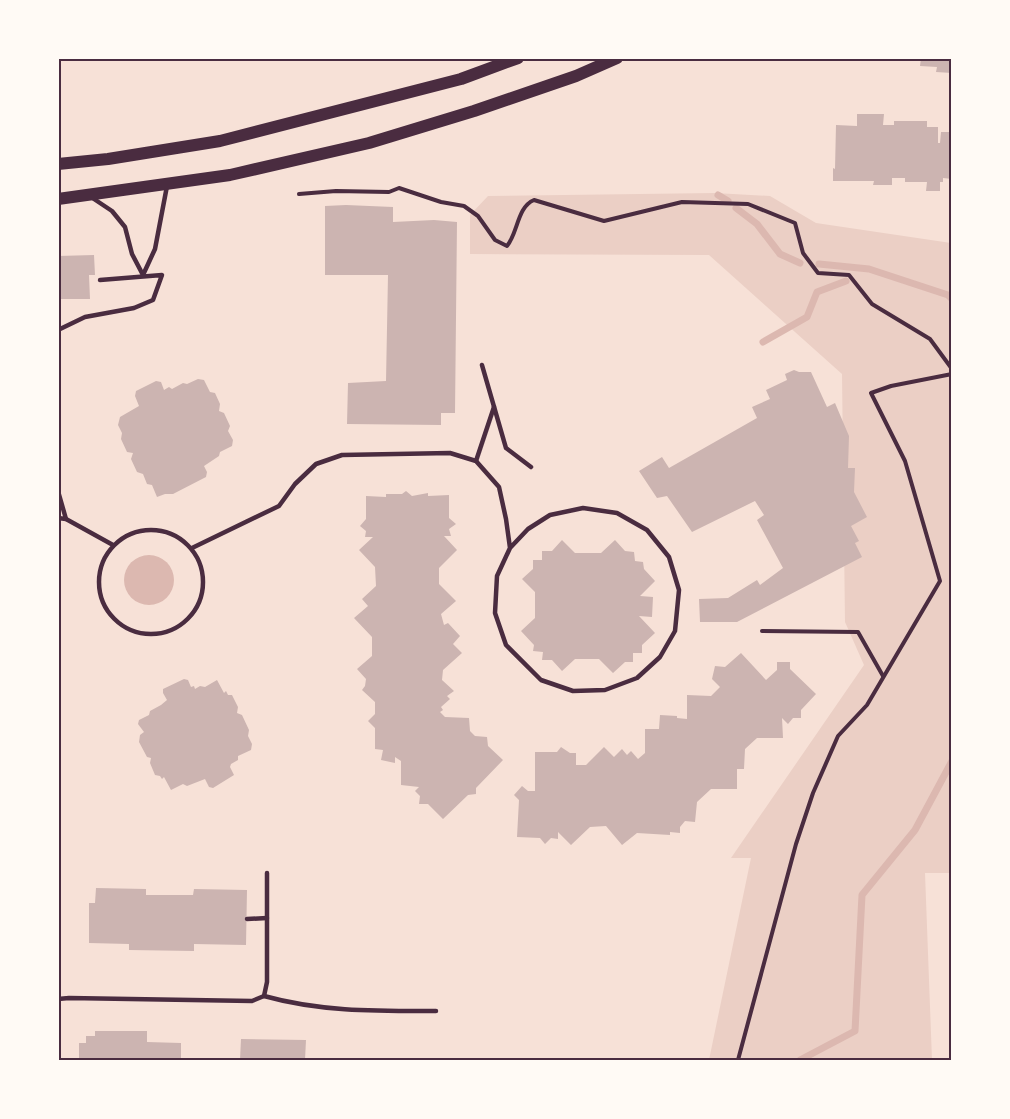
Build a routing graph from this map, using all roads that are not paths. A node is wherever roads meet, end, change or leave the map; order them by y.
1 (518, 58) edge
2 (617, 58) edge
3 (58, 164) edge
4 (167, 184) junction
5 (89, 195) junction
6 (58, 199) edge
7 (143, 275) junction
8 (100, 280) dead end
9 (58, 330) edge
10 (483, 364) dead end
11 (494, 407) junction
12 (476, 461) junction
13 (531, 467) dead end
14 (58, 491) edge
15 (58, 518) edge
16 (66, 519) junction
17 (113, 545) junction
18 (192, 548) junction
19 (510, 548) junction
20 (267, 873) dead end
21 (267, 918) junction
22 (247, 919) dead end
23 (264, 996) junction
24 (58, 999) edge
25 (436, 1011) dead end

1 - 3 main road
2 - 4 main road
4 - 5 main road
4 - 7 lane
5 - 6 main road
5 - 7 lane
7 - 8 lane
7 - 9 lane
10 - 11 lane
11 - 12 lane
11 - 13 lane
12 - 18 lane
12 - 19 lane
14 - 16 lane
15 - 16 lane
16 - 17 lane
17 - 18 lane
17 - 18 lane
19 - 19 lane
20 - 21 lane
21 - 22 lane
21 - 23 lane
23 - 24 lane
23 - 25 lane

